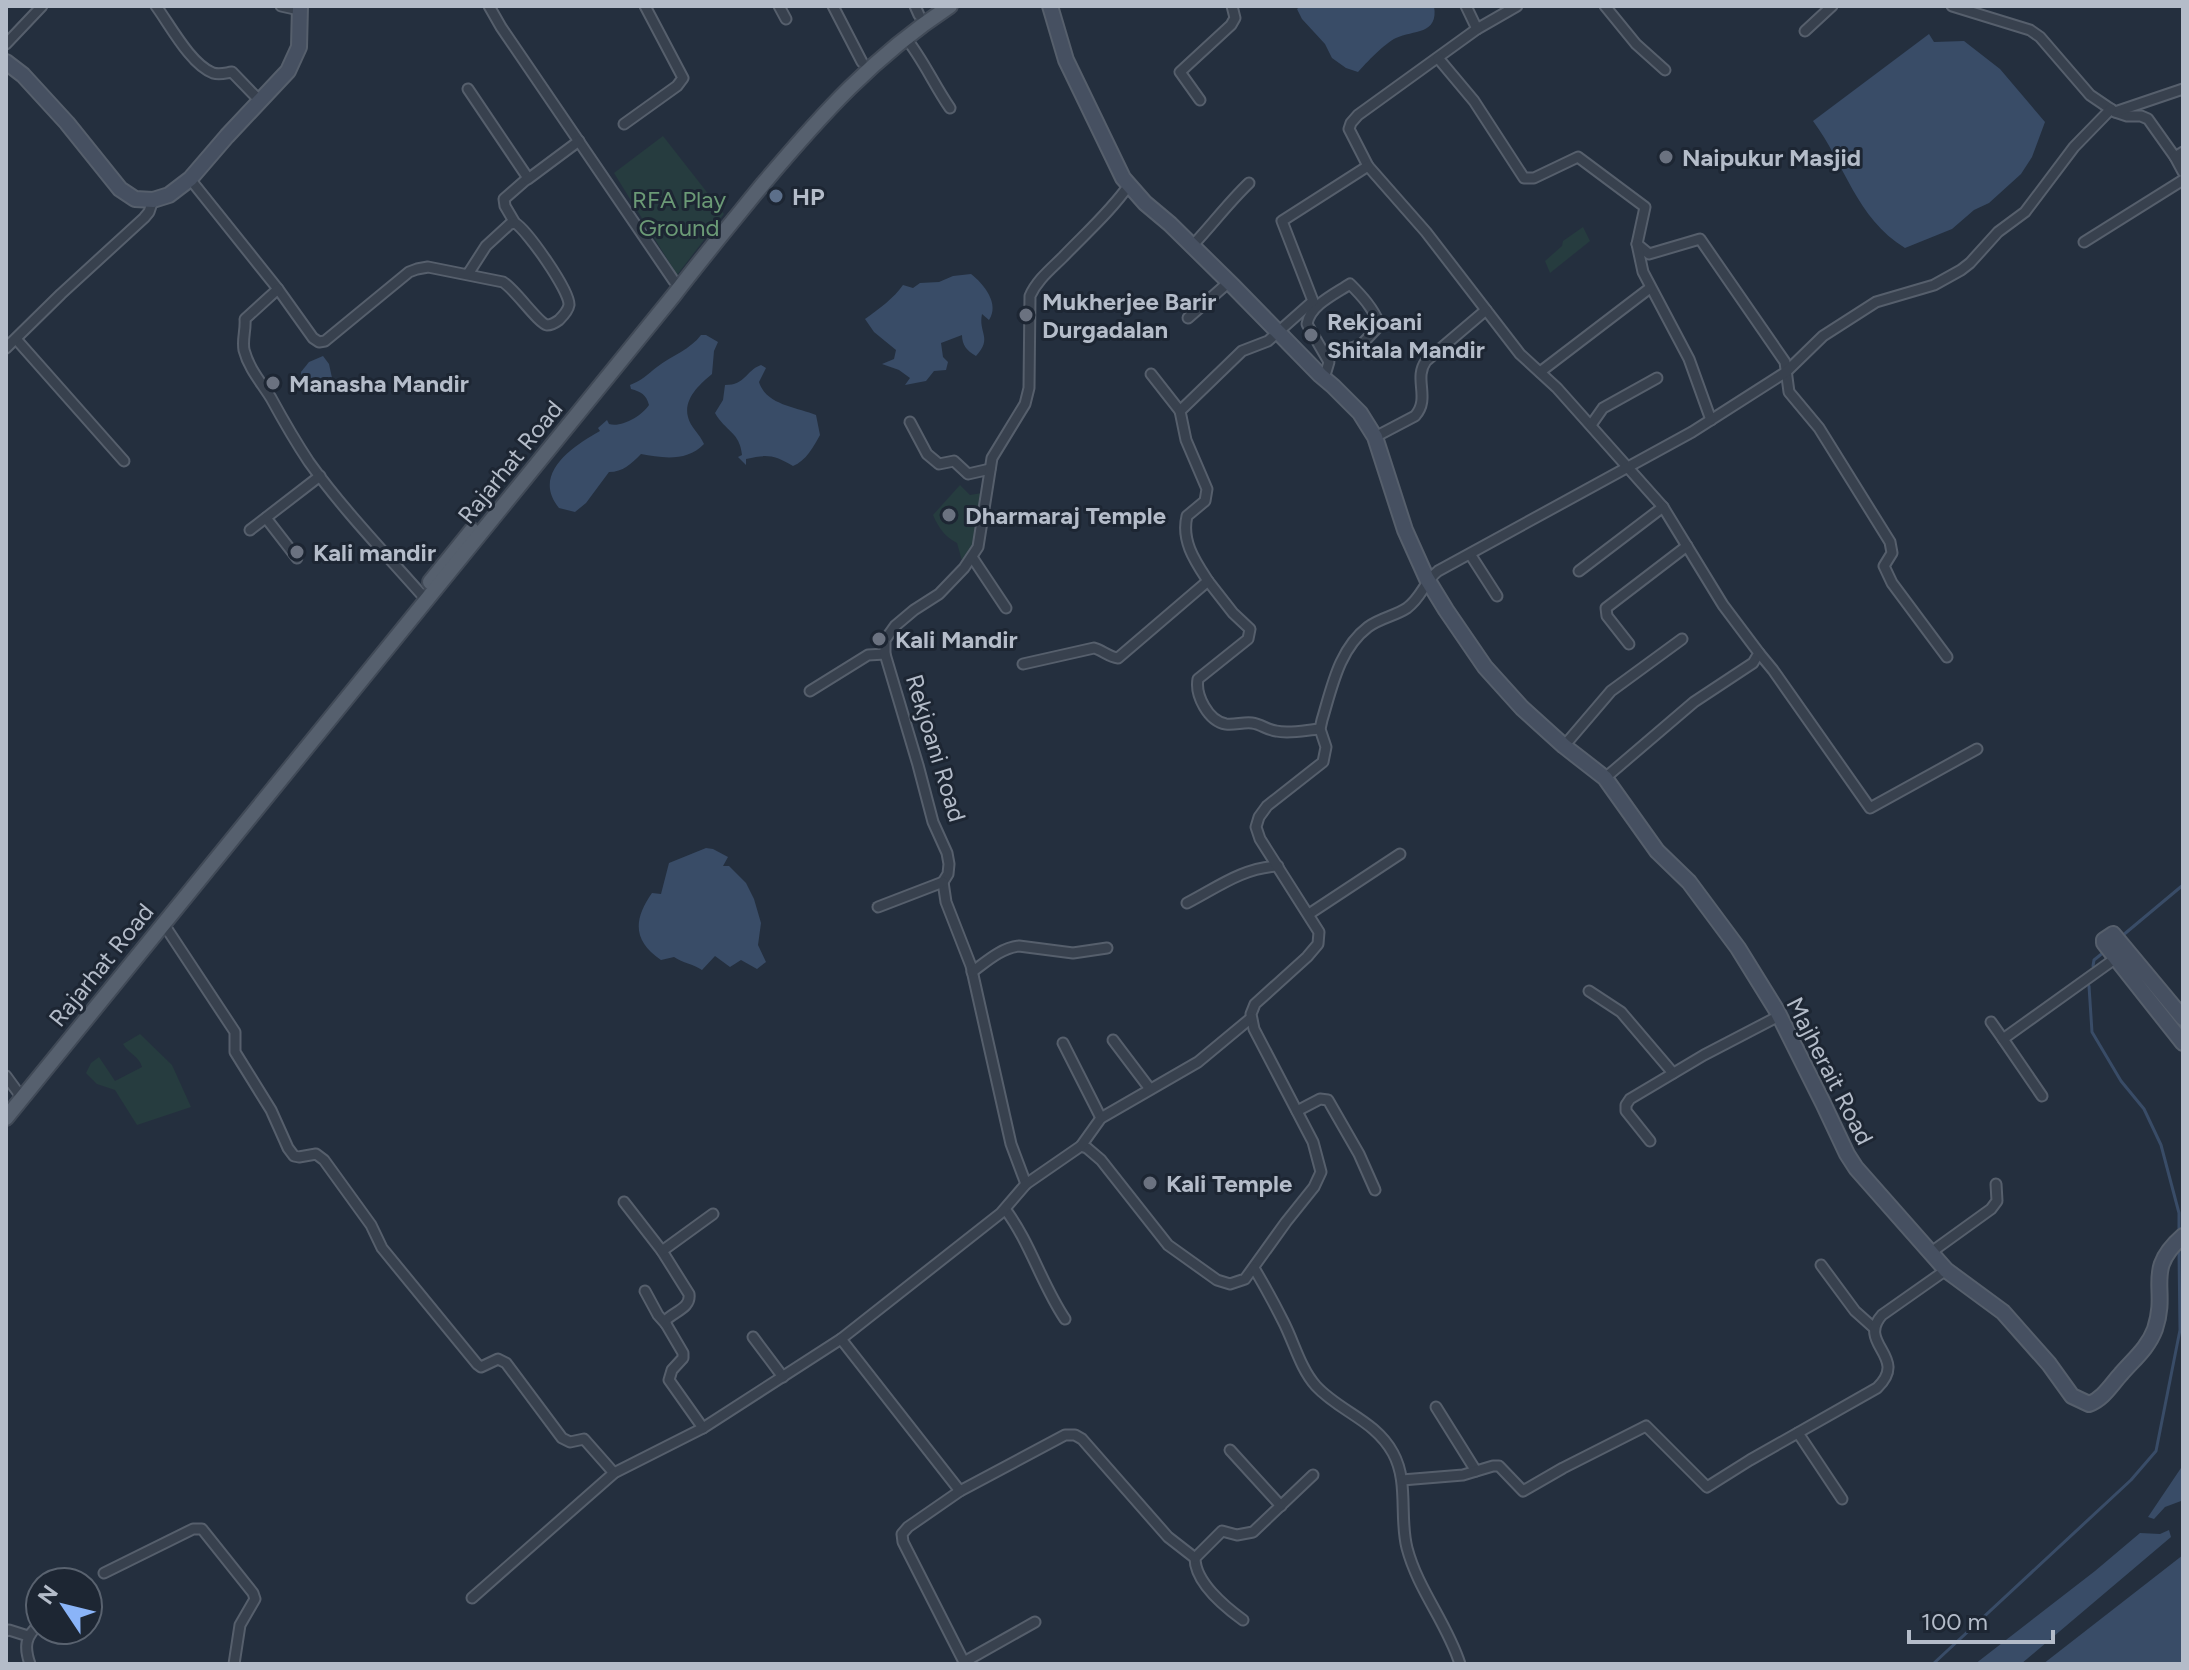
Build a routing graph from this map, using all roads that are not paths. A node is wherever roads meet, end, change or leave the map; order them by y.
1 (42, 6) edge
2 (156, 6) edge
3 (281, 6) edge
4 (489, 6) edge
5 (645, 6) edge
6 (779, 6) edge
7 (833, 6) edge
8 (933, 6) edge
9 (950, 6) edge
10 (1050, 6) edge
11 (1232, 6) edge
12 (1466, 6) edge
13 (1517, 6) edge
14 (1605, 6) edge
15 (1832, 6) edge
16 (1952, 6) edge
17 (300, 8) edge
18 (917, 11) edge
19 (786, 19) dead end
20 (1477, 29) junction
21 (1805, 31) dead end
22 (905, 37) junction
23 (6, 44) edge
24 (1438, 58) junction
25 (6, 62) edge
26 (862, 62) junction
27 (1665, 70) dead end
28 (468, 89) dead end
29 (2183, 89) edge
30 (1200, 100) dead end
31 (260, 101) junction
32 (950, 108) dead end
33 (2113, 111) junction
34 (624, 124) dead end
35 (579, 141) junction
36 (2179, 154) edge
37 (1368, 166) junction
38 (2183, 172) edge
39 (190, 179) junction
40 (528, 179) junction
41 (2183, 180) edge
42 (1249, 183) dead end
43 (1129, 185) junction
44 (153, 200) junction
45 (515, 223) junction
46 (2084, 242) dead end
47 (1637, 244) junction
48 (1192, 246) junction
49 (468, 274) junction
50 (674, 281) junction
51 (1229, 282) junction
52 (1650, 288) junction
53 (278, 289) junction
54 (1486, 310) junction
55 (1188, 318) dead end
56 (1279, 332) junction
57 (16, 339) junction
58 (6, 348) edge
59 (1326, 356) junction
60 (1540, 372) junction
61 (1786, 372) junction
62 (1151, 374) dead end
63 (1320, 375) junction
64 (1657, 378) dead end
65 (1180, 411) junction
66 (1711, 420) junction
67 (910, 422) dead end
68 (1591, 425) junction
69 (1375, 437) junction
70 (124, 461) dead end
71 (1629, 467) junction
72 (990, 469) junction
73 (320, 476) junction
74 (1663, 507) junction
75 (266, 518) junction
76 (250, 530) dead end
77 (1687, 546) junction
78 (1470, 554) junction
79 (972, 557) junction
80 (297, 558) dead end
81 (1579, 571) dead end
82 (1427, 579) junction
83 (1208, 581) junction
84 (421, 594) junction
85 (1497, 596) dead end
86 (1006, 608) dead end
87 (1682, 639) dead end
88 (1629, 644) dead end
89 (1759, 653) junction
90 (885, 654) junction
91 (1947, 657) dead end
92 (1023, 664) dead end
93 (810, 691) dead end
94 (1320, 729) junction
95 (1564, 746) junction
96 (1977, 749) dead end
97 (1605, 778) junction
98 (1400, 854) dead end
99 (1278, 866) junction
100 (943, 882) junction
101 (1187, 903) dead end
102 (878, 907) dead end
103 (1309, 914) junction
104 (163, 923) junction
105 (1107, 948) dead end
106 (2116, 958) junction
107 (972, 972) junction
108 (1589, 991) dead end
109 (1779, 1016) junction
110 (2182, 1016) edge
111 (1251, 1018) junction
112 (1991, 1022) dead end
113 (2168, 1025) junction
114 (2003, 1039) junction
115 (1113, 1040) dead end
116 (1063, 1043) dead end
117 (2183, 1043) edge
118 (1673, 1073) junction
119 (6, 1076) edge
120 (1150, 1089) junction
121 (19, 1094) junction
122 (2042, 1096) dead end
123 (6, 1104) edge
124 (1297, 1111) junction
125 (6, 1118) edge
126 (1101, 1118) junction
127 (1650, 1141) dead end
128 (1081, 1146) junction
129 (1026, 1184) junction
130 (1996, 1184) dead end
131 (1375, 1190) dead end
132 (624, 1202) dead end
133 (1005, 1209) junction
134 (713, 1214) dead end
135 (2183, 1236) edge
136 (662, 1251) junction
137 (1930, 1253) junction
138 (1821, 1265) dead end
139 (1254, 1268) junction
140 (1946, 1270) junction
141 (645, 1291) dead end
142 (1065, 1319) dead end
143 (666, 1324) junction
144 (1874, 1328) junction
145 (753, 1337) dead end
146 (841, 1339) junction
147 (783, 1377) junction
148 (1436, 1407) dead end
149 (703, 1428) junction
150 (1798, 1433) junction
151 (1230, 1450) dead end
152 (1476, 1471) junction
153 (614, 1473) junction
154 (1313, 1475) dead end
155 (1402, 1480) junction
156 (960, 1491) junction
157 (1842, 1499) dead end
158 (1281, 1506) junction
159 (1195, 1558) junction
160 (104, 1573) dead end
161 (472, 1598) dead end
162 (1243, 1620) dead end
163 (1035, 1622) dead end
164 (964, 1663) edge
165 (234, 1664) edge
166 (1460, 1664) edge

1 - 23 street
2 - 31 street
3 - 17 street
4 - 35 street
5 - 34 street
6 - 19 street
7 - 26 street
8 - 18 main road, Rajarhat Road
9 - 22 main road, Rajarhat Road
10 - 43 street
11 - 30 street
12 - 20 street
13 - 20 street
14 - 27 street
15 - 21 street
16 - 33 street
17 - 31 street
18 - 26 main road, Rajarhat Road
20 - 24 street
22 - 32 street
22 - 104 main road, Rajarhat Road
24 - 37 street
24 - 47 street
25 - 44 street
26 - 50 main road, Rajarhat Road
28 - 40 street
29 - 33 street
31 - 39 street
33 - 36 street
33 - 61 street
35 - 40 street
35 - 50 street
36 - 38 street
37 - 54 street
37 - 56 street
39 - 44 street
39 - 53 street
40 - 45 street
41 - 46 street
42 - 48 street
43 - 48 street
43 - 72 street, Rekjoani Road
44 - 57 street
45 - 49 street
45 - 49 street
47 - 52 street
47 - 61 street
48 - 51 street
49 - 53 street
50 - 84 main road, Rajarhat Road
51 - 55 street
51 - 56 street
52 - 60 street
52 - 66 street
53 - 73 street
54 - 60 street
54 - 69 street
56 - 63 street
56 - 65 street
57 - 58 street
57 - 70 street
59 - 59 street
59 - 63 street
60 - 68 street
61 - 66 street
61 - 91 street
62 - 65 street
63 - 69 street
64 - 68 street
65 - 83 street
66 - 71 street
67 - 72 street
68 - 71 street
69 - 82 street
71 - 74 street
71 - 78 street
72 - 79 street, Rekjoani Road
73 - 75 street
73 - 84 street
74 - 77 street
74 - 81 street
75 - 76 street
75 - 80 street
77 - 88 street
77 - 89 street
78 - 82 street
78 - 85 street
79 - 86 street
79 - 90 street, Rekjoani Road
82 - 94 street
82 - 95 street, Majherait Road
83 - 92 street
83 - 94 street
84 - 121 main road, Rajarhat Road
87 - 95 street
89 - 96 street
89 - 97 street
90 - 93 street
90 - 100 street, Rekjoani Road
94 - 99 street
95 - 97 street, Majherait Road
97 - 109 street, Majherait Road
98 - 103 street
99 - 101 street
99 - 103 street
100 - 102 street
100 - 107 street, Rekjoani Road
103 - 111 street
104 - 121 main road, Rajarhat Road
104 - 153 street
105 - 107 street
106 - 110 street
106 - 113 street
106 - 114 street
107 - 129 street, Rekjoani Road
108 - 118 street
109 - 118 street
109 - 137 street, Majherait Road
110 - 113 street
111 - 120 street
111 - 124 street
112 - 114 street
113 - 117 street
114 - 122 street
115 - 120 street
116 - 126 street
118 - 127 street
119 - 121 street
120 - 126 street
121 - 123 main road, Rajarhat Road
121 - 125 main road, Rajarhat Road
124 - 131 street
124 - 139 street
126 - 128 street
128 - 129 street
128 - 139 street
129 - 133 street
130 - 137 street
132 - 136 street
133 - 142 street
133 - 146 street
134 - 136 street
135 - 140 street, Majherait Road
136 - 143 street
137 - 140 street, Majherait Road
138 - 144 street
139 - 155 street
140 - 144 street
141 - 143 street
143 - 149 street
144 - 150 street
145 - 147 street
146 - 147 street
146 - 156 street
147 - 149 street
148 - 152 street
149 - 153 street
150 - 152 street
150 - 157 street
151 - 158 street
152 - 155 street
153 - 161 street
154 - 158 street
155 - 166 street
156 - 159 street
156 - 164 street
158 - 159 street
159 - 162 street
160 - 165 street
163 - 164 street

